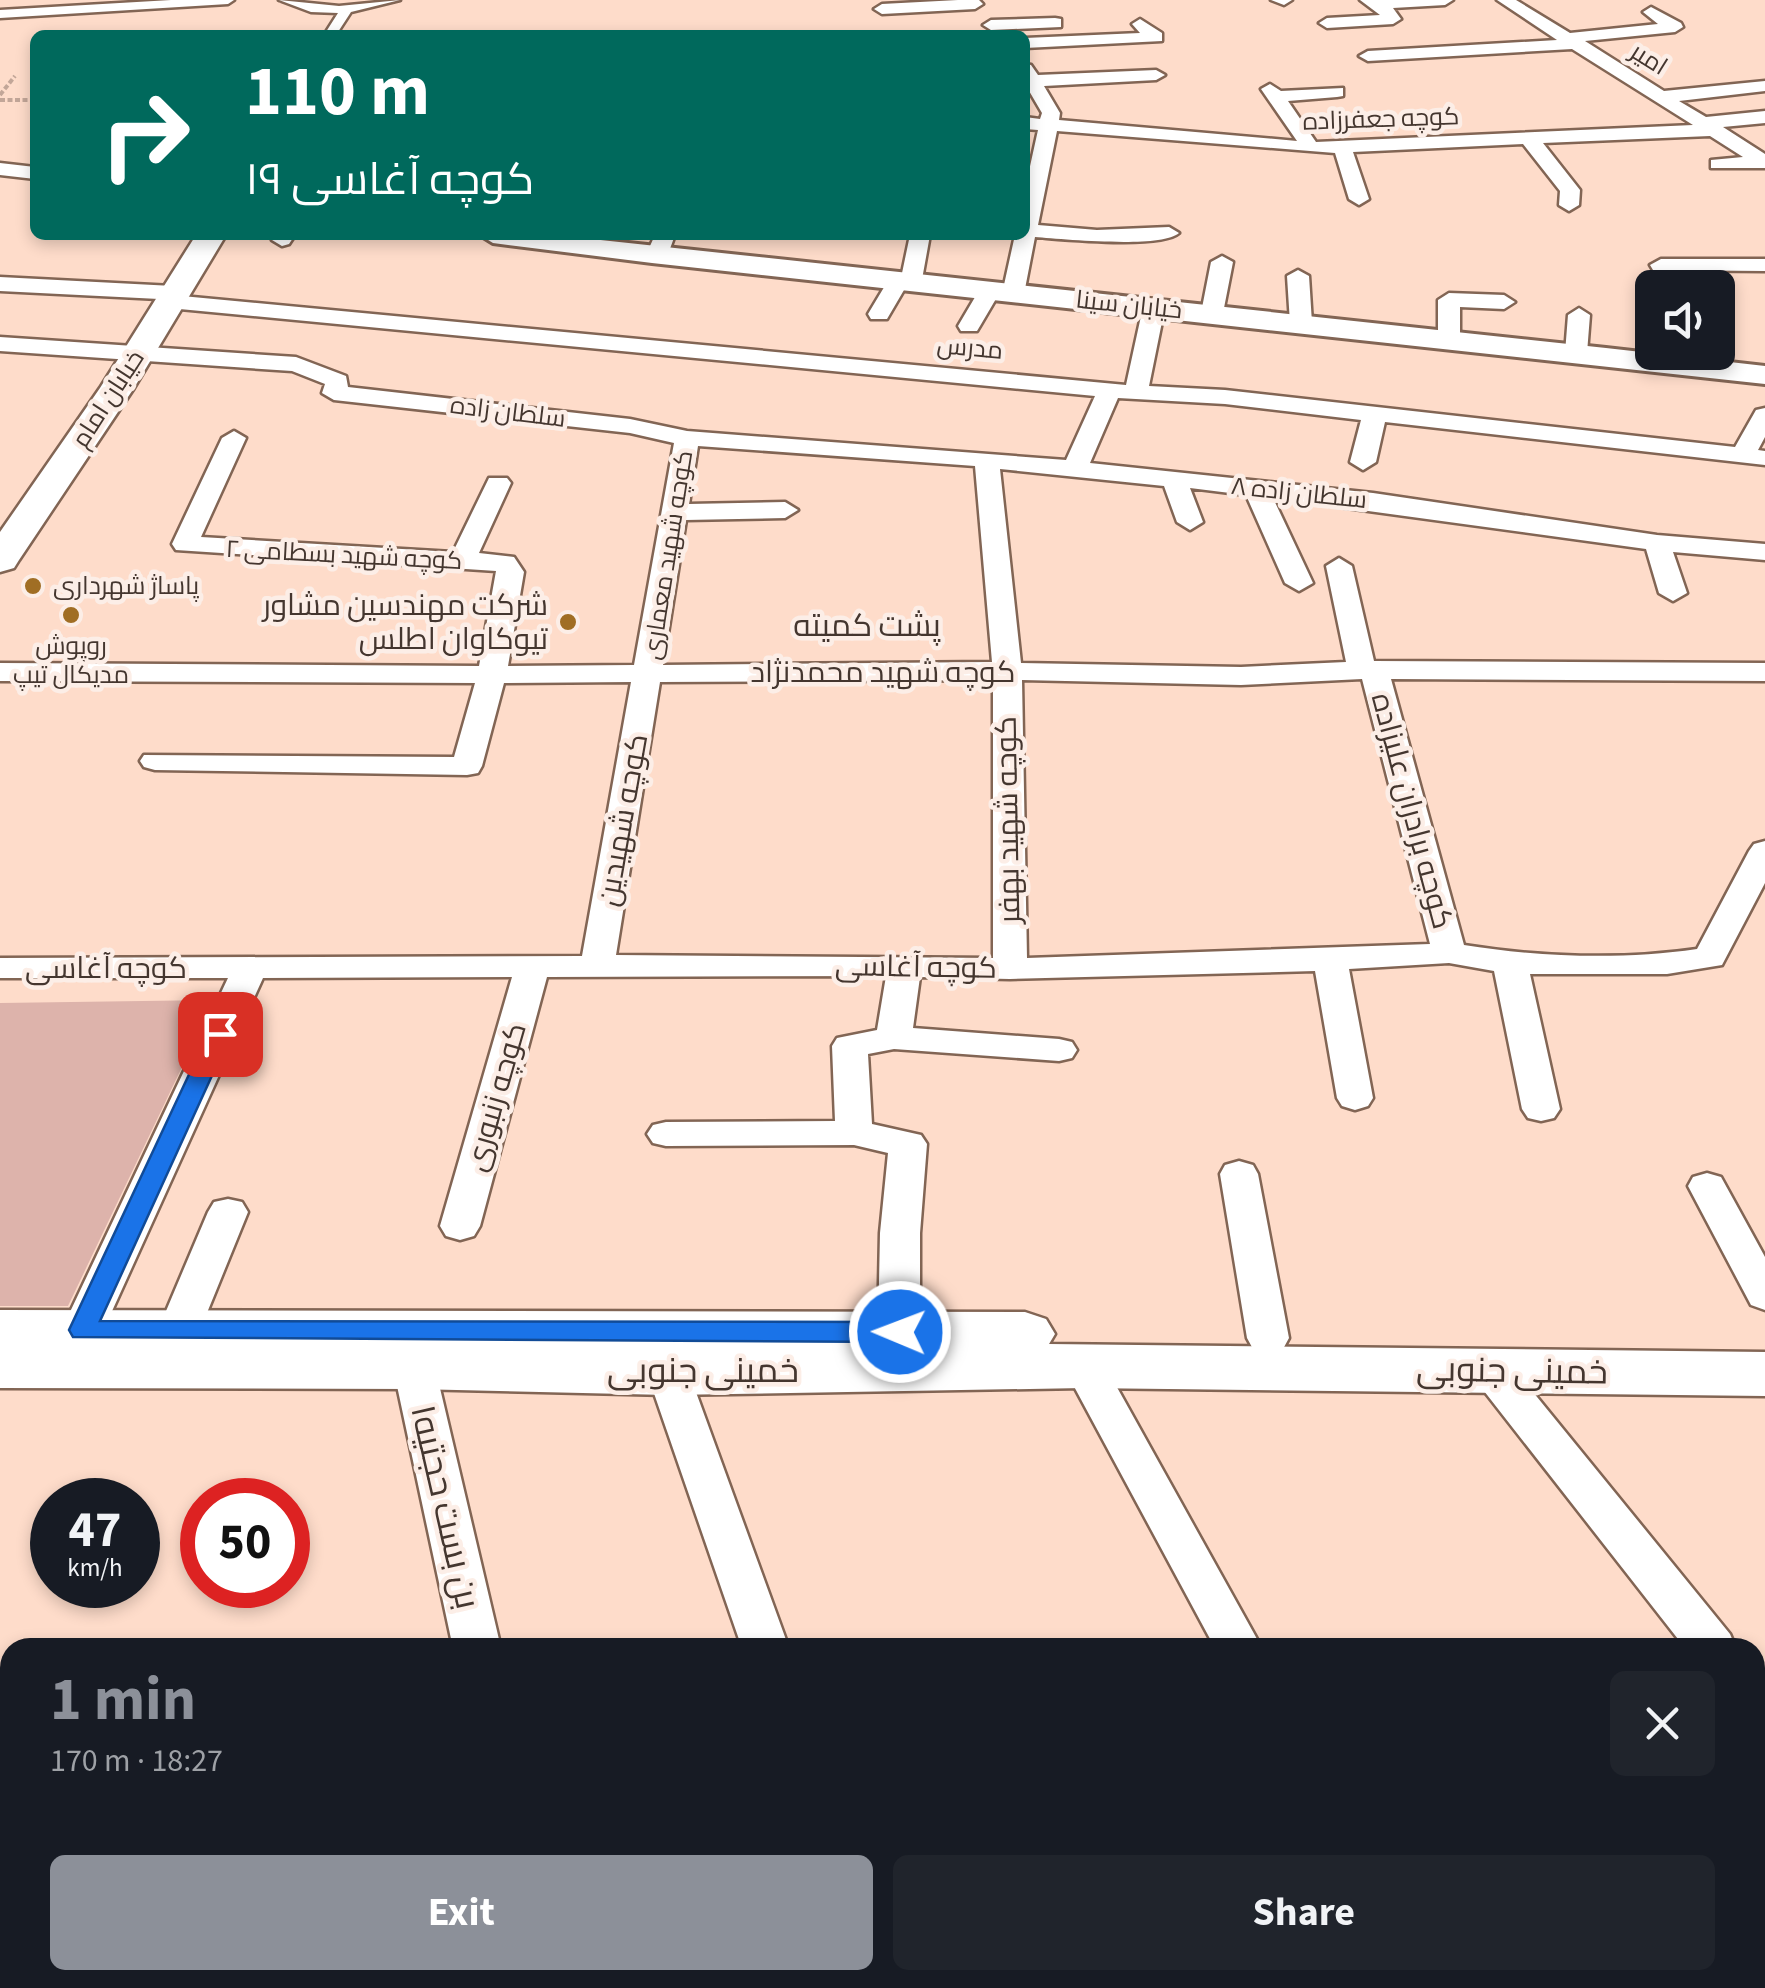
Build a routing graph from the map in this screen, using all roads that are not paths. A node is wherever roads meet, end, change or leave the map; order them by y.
1 (109, 0) edge
2 (228, 0) edge
3 (285, 0) edge
4 (394, 0) edge
5 (1445, 0) edge
6 (1505, 0) edge
7 (1374, 2) edge
8 (975, 4) edge
9 (1056, 6) dead end
10 (347, 9) junction
11 (882, 9) dead end
12 (0, 10) edge
13 (1651, 12) dead end
14 (1073, 23) dead end
15 (1140, 24) dead end
16 (1326, 24) dead end
17 (333, 30) edge
18 (995, 30) edge
19 (1030, 43) edge
20 (1578, 44) junction
21 (1626, 46) dead end
22 (1368, 56) dead end
23 (1626, 74) junction
24 (1030, 75) edge
25 (1156, 75) dead end
26 (1586, 78) dead end
27 (1764, 86) edge
28 (1337, 92) dead end
29 (1656, 104) junction
30 (1124, 110) dead end
31 (1434, 116) dead end
32 (1765, 118) edge
33 (1049, 119) junction
34 (1030, 122) edge
35 (1710, 126) junction
36 (1634, 134) junction
37 (1529, 139) junction
38 (1453, 142) junction
39 (1265, 145) junction
40 (1342, 146) junction
41 (1311, 148) junction
42 (1761, 155) edge
43 (1660, 158) dead end
44 (1718, 164) dead end
45 (0, 169) edge
46 (1268, 169) dead end
47 (30, 172) edge
48 (1359, 198) dead end
49 (1569, 205) dead end
50 (1030, 211) edge
51 (1030, 230) edge
52 (1169, 233) dead end
53 (209, 240) edge
54 (570, 240) edge
55 (918, 240) edge
56 (1022, 240) edge
57 (661, 246) edge
58 (1222, 262) dead end
59 (1661, 265) dead end
60 (1765, 265) edge
61 (1298, 276) dead end
62 (0, 284) edge
63 (904, 285) junction
64 (1001, 293) junction
65 (171, 297) junction
66 (1504, 302) dead end
67 (1154, 307) junction
68 (1212, 313) junction
69 (879, 314) dead end
70 (1580, 315) dead end
71 (1301, 322) junction
72 (969, 326) dead end
73 (1449, 338) junction
74 (0, 344) edge
75 (1576, 353) junction
76 (137, 354) junction
77 (1765, 375) edge
78 (1110, 389) junction
79 (1136, 392) junction
80 (1375, 414) junction
81 (1765, 415) edge
82 (234, 438) dead end
83 (687, 438) junction
84 (832, 448) joint
85 (1754, 457) edge
86 (987, 460) junction
87 (1363, 462) dead end
88 (1074, 468) junction
89 (1174, 478) junction
90 (498, 483) dead end
91 (1256, 488) junction
92 (785, 510) dead end
93 (674, 512) junction
94 (1190, 522) dead end
95 (1657, 543) junction
96 (1765, 552) edge
97 (0, 560) edge
98 (462, 561) junction
99 (1339, 566) dead end
100 (1299, 583) dead end
101 (1673, 594) dead end
102 (1007, 670) junction
103 (1368, 670) junction
104 (0, 672) edge
105 (648, 672) junction
106 (1765, 672) edge
107 (492, 674) junction
108 (155, 761) dead end
109 (1765, 851) edge
110 (1449, 952) junction
111 (1330, 960) junction
112 (1510, 963) junction
113 (0, 968) edge
114 (250, 968) junction
115 (532, 968) junction
116 (597, 968) junction
117 (904, 968) junction
118 (1010, 968) junction
119 (894, 1038) junction
120 (1059, 1050) dead end
121 (1355, 1098) dead end
122 (1541, 1109) dead end
123 (854, 1133) junction
124 (666, 1134) dead end
125 (1239, 1174) dead end
126 (1707, 1186) dead end
127 (228, 1212) dead end
128 (460, 1226) dead end
129 (1765, 1295) edge
130 (82, 1330) junction
131 (179, 1330) junction
132 (0, 1331) edge
133 (900, 1332) junction
134 (1268, 1338) junction
135 (1765, 1339) edge
136 (0, 1366) edge
137 (1084, 1366) junction
138 (414, 1367) junction
139 (1492, 1371) junction
140 (668, 1373) junction
141 (1765, 1374) edge
142 (474, 1638) edge
143 (762, 1638) edge
144 (1234, 1638) edge
145 (1705, 1638) edge

1 - 12 street
2 - 12 street
3 - 10 street
4 - 10 street
5 - 7 street
6 - 20 street, امیر
7 - 16 street
8 - 9 street
8 - 11 street
8 - 18 street
10 - 17 street
13 - 20 street
14 - 18 street
15 - 19 street
20 - 21 street
20 - 22 street
20 - 23 street, امیر
23 - 26 street
23 - 29 street, امیر
24 - 25 street
24 - 33 street
27 - 29 street
28 - 41 street
29 - 35 street, امیر
30 - 33 street
31 - 38 street
32 - 35 street, کوچه جعفرزاده
33 - 34 street
33 - 39 street, کوچه جعفرزاده
33 - 50 street
35 - 36 street, کوچه جعفرزاده
35 - 42 street, امیر
36 - 37 street, کوچه جعفرزاده
36 - 43 street
37 - 38 street, کوچه جعفرزاده
37 - 49 street
38 - 40 street, کوچه جعفرزاده
39 - 41 street, کوچه جعفرزاده
39 - 46 street
40 - 41 street, کوچه جعفرزاده
40 - 48 street
42 - 44 street
45 - 47 street
51 - 52 street
53 - 65 main road, خیابان امام
54 - 57 street, خیابان سینا
55 - 63 street
56 - 64 street
57 - 63 street, خیابان سینا
58 - 68 street
59 - 60 street
61 - 71 street
62 - 65 street, مدرس
63 - 64 street, خیابان سینا
63 - 69 street
64 - 67 street, خیابان سینا
64 - 72 street
65 - 76 main road, خیابان امام
65 - 78 street, مدرس
66 - 73 street
67 - 68 street, خیابان سینا
67 - 79 street
68 - 71 street, خیابان سینا
70 - 75 street
71 - 73 street, خیابان سینا
73 - 75 street, خیابان سینا
74 - 76 street
75 - 77 street, خیابان سینا
76 - 83 street, سلطان زاده
76 - 97 main road, خیابان امام
78 - 79 street, مدرس
78 - 88 street
79 - 80 street, مدرس
80 - 85 street, مدرس
80 - 87 street
81 - 85 street
82 - 98 street, کوچه شهید بسطامی ۲
83 - 84 street, سلطان زاده
83 - 93 street, کوچه شهید معماری
84 - 86 street, سلطان زاده ۸
86 - 88 street, سلطان زاده ۸
86 - 102 street, کوچه شهید بهفر
88 - 89 street, سلطان زاده ۸
89 - 91 street, سلطان زاده ۸
89 - 94 street
90 - 98 street
91 - 95 street, سلطان زاده ۸
91 - 100 street
92 - 93 street
93 - 105 street, کوچه شهید معماری
95 - 96 street, سلطان زاده ۸
95 - 101 street
98 - 107 street, کوچه شهید بسطامی ۲
99 - 103 street, کوچه برادران علیزاده
102 - 103 street, کوچه شهید محمدنژاد
102 - 105 street, کوچه شهید محمدنژاد
102 - 118 street, کوچه شهید بهفر
103 - 106 street, کوچه شهید محمدنژاد
103 - 110 street, کوچه برادران علیزاده
104 - 107 street, کوچه شهید محمدنژاد
105 - 107 street, کوچه شهید محمدنژاد
105 - 116 street, کوچه شهیدین
107 - 108 street
109 - 112 street, کوچه آغاسی
110 - 111 street, کوچه آغاسی
110 - 112 street, کوچه آغاسی
111 - 118 street, کوچه آغاسی
111 - 121 street
112 - 122 street
113 - 114 street, کوچه آغاسی
114 - 115 street, کوچه آغاسی
114 - 130 street
115 - 116 street, کوچه آغاسی
115 - 128 street, کوچه زنبوری
116 - 117 street, کوچه آغاسی
117 - 118 street, کوچه آغاسی
117 - 119 street
119 - 120 street
119 - 123 street
123 - 124 street
123 - 133 street
125 - 134 street
126 - 129 street
127 - 131 street
130 - 131 main road, خمینی جنوبی
130 - 132 main road, خمینی جنوبی
131 - 133 main road, خمینی جنوبی
133 - 134 main road, خمینی جنوبی
134 - 135 main road, خمینی جنوبی
136 - 138 main road, خمینی جنوبی
137 - 139 main road, خمینی جنوبی
137 - 140 main road, خمینی جنوبی
137 - 144 street
138 - 140 main road, خمینی جنوبی
138 - 142 street, بن بست حجتیه۱
139 - 141 main road, خمینی جنوبی
139 - 145 street
140 - 143 street

